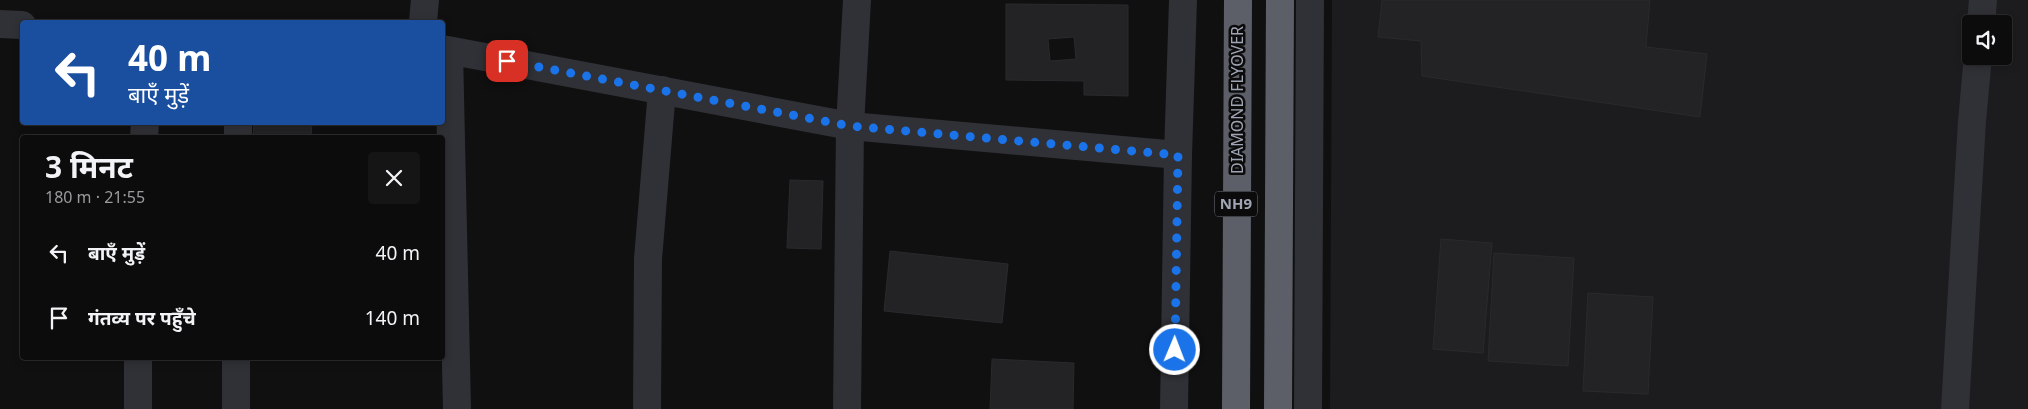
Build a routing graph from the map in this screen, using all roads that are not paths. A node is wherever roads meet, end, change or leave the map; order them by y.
1 (425, 0) edge
2 (857, 0) edge
3 (1183, 0) edge
4 (1238, 0) edge
5 (1280, 0) edge
6 (1310, 0) edge
7 (1983, 0) edge
8 (1982, 15) edge
9 (424, 20) edge
10 (0, 24) edge
11 (20, 26) edge
12 (446, 50) edge
13 (1977, 65) edge
14 (662, 90) junction
15 (850, 126) junction
16 (1178, 155) junction
17 (138, 360) edge
18 (236, 360) edge
19 (138, 409) edge
20 (236, 409) edge
21 (457, 409) edge
22 (647, 409) edge
23 (847, 409) edge
24 (1174, 409) edge
25 (1236, 409) edge
26 (1278, 409) edge
27 (1308, 409) edge
28 (1955, 409) edge

1 - 9 street
2 - 15 street
3 - 16 street
4 - 25 highway, DIAMOND FLYOVER / NH9
5 - 26 highway, NH9
6 - 27 street
7 - 8 street
10 - 11 street
12 - 14 street
12 - 21 street
13 - 28 street
14 - 15 street
14 - 22 street
15 - 16 street
15 - 23 street
16 - 24 street
17 - 19 street
18 - 20 street

